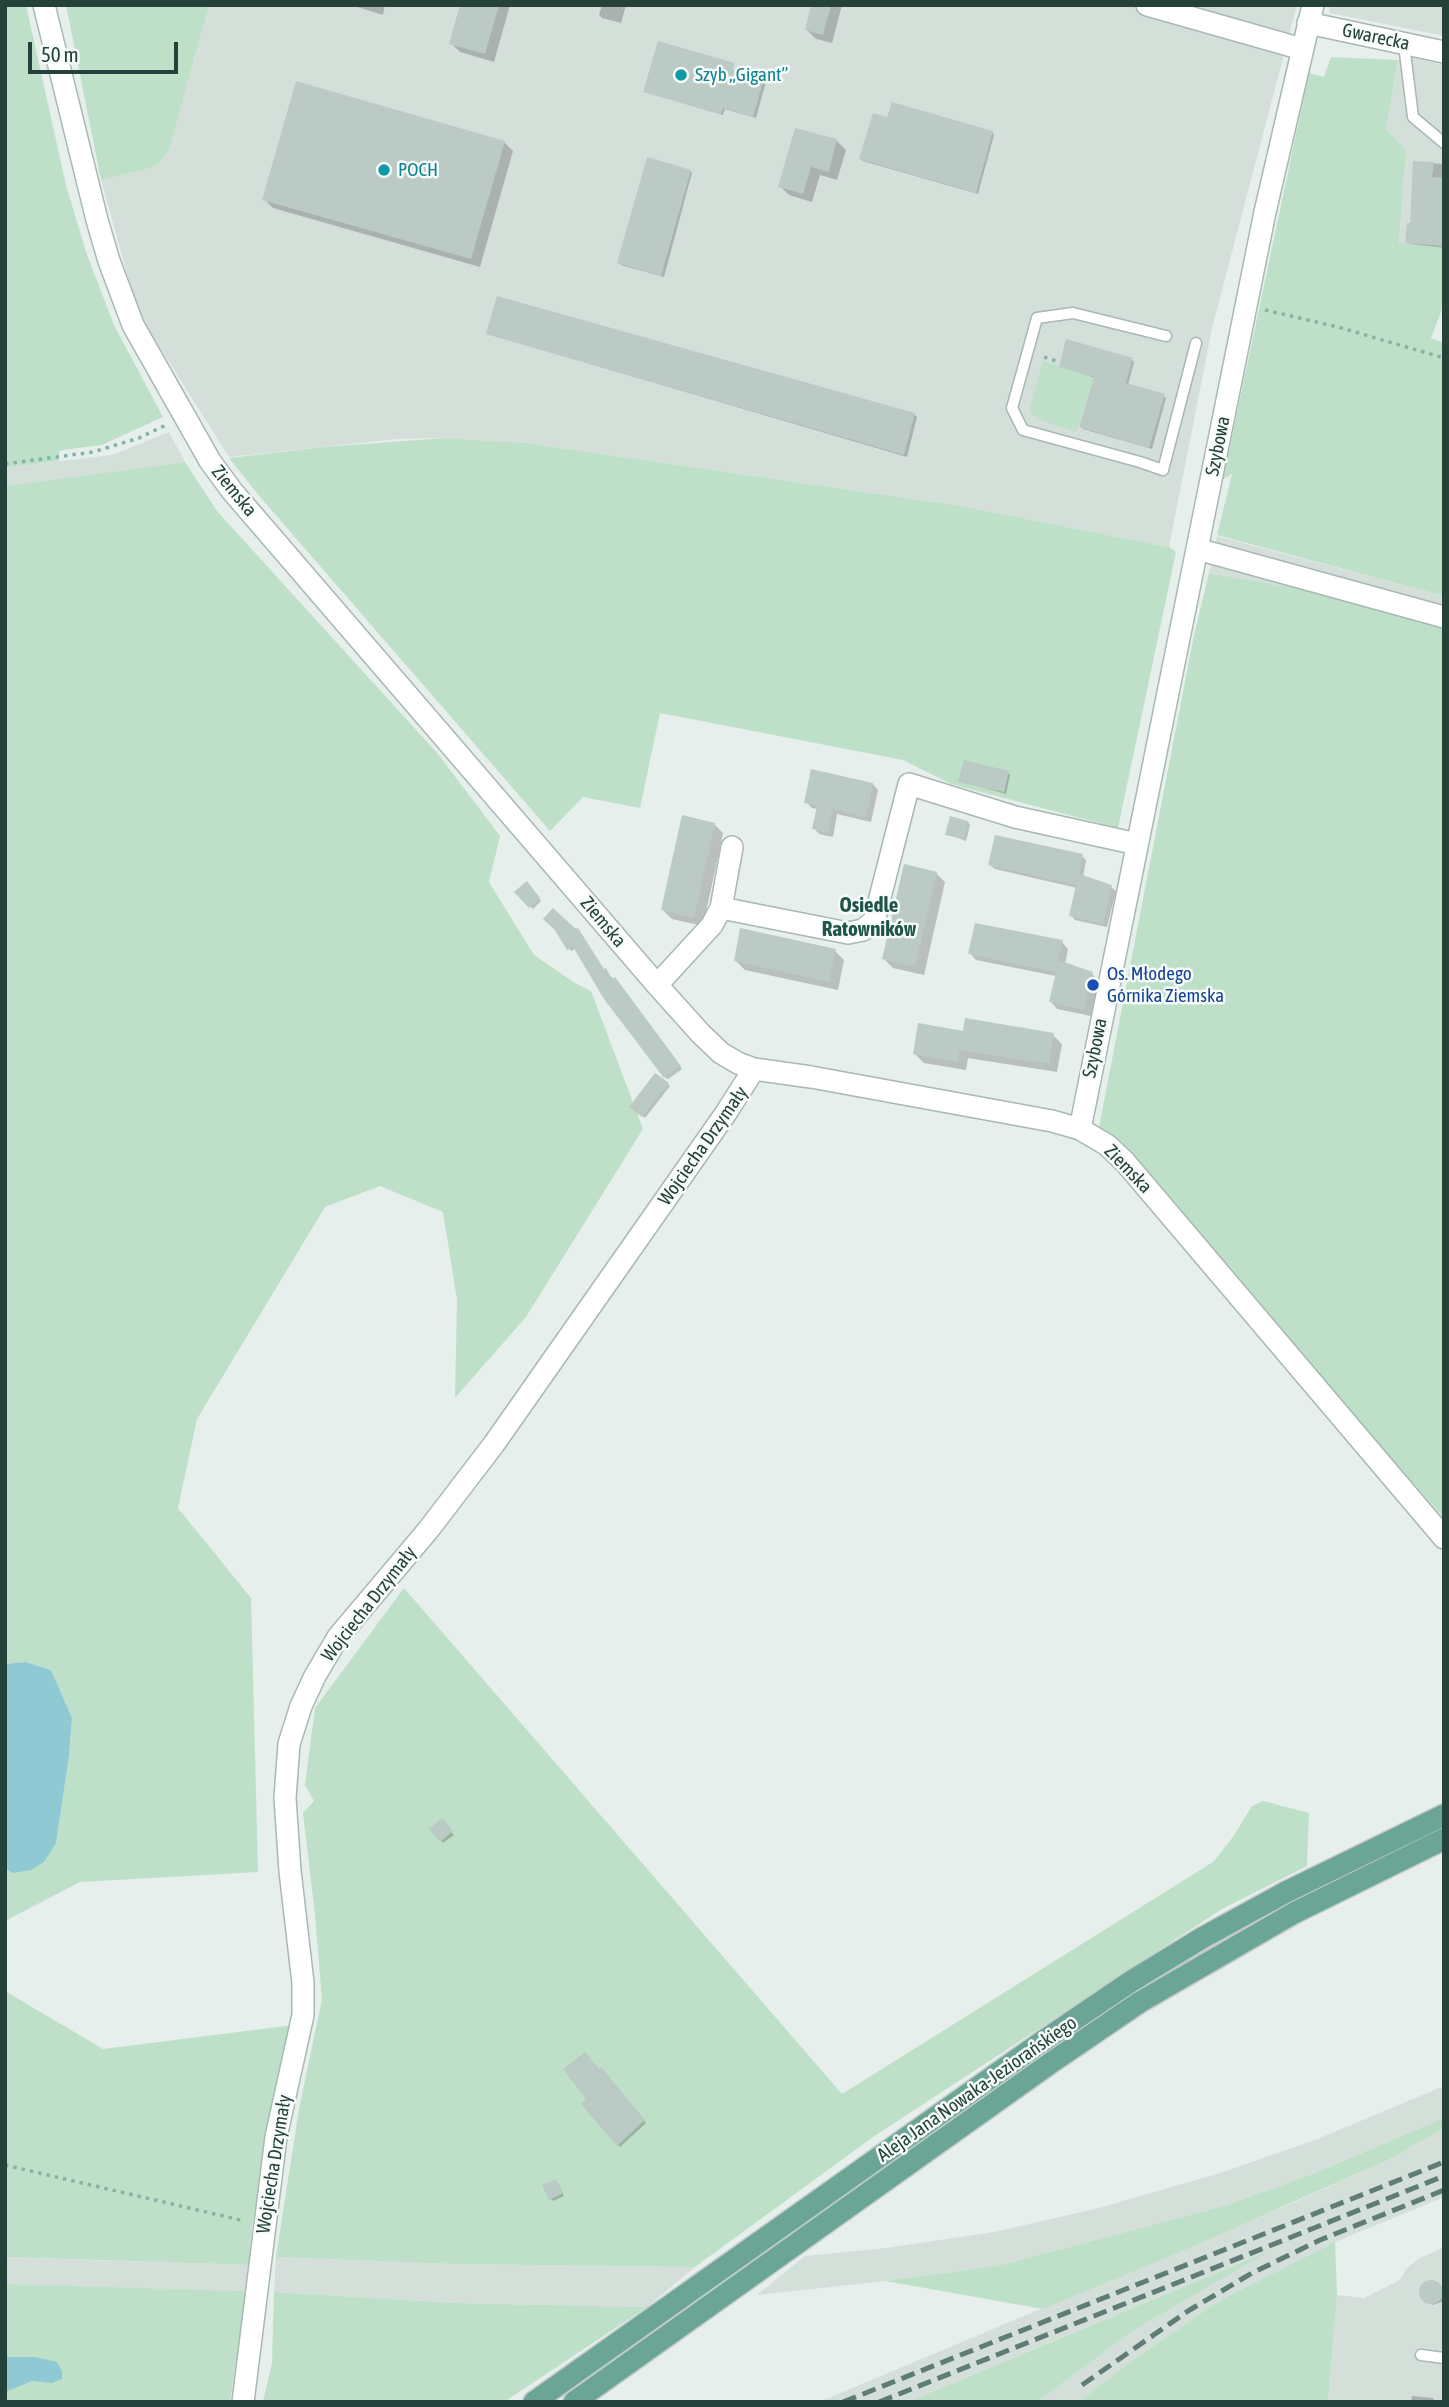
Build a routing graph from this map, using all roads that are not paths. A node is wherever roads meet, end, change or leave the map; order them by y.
1 (44, 5) edge
2 (1147, 5) edge
3 (1310, 14) edge
4 (1406, 43) junction
5 (1301, 49) junction
6 (1444, 52) edge
7 (1444, 143) edge
8 (1166, 336) dead end
9 (1196, 343) dead end
10 (1197, 549) junction
11 (1444, 617) edge
12 (1137, 844) junction
13 (732, 847) dead end
14 (721, 908) junction
15 (657, 985) junction
16 (754, 1069) junction
17 (1080, 1129) junction
18 (1444, 1538) edge
19 (1444, 1815) edge
20 (1444, 1839) edge
21 (1421, 2355) dead end
22 (1444, 2358) edge
23 (243, 2402) edge
24 (534, 2402) edge
25 (574, 2402) edge

1 - 15 street, Ziemska
2 - 5 street
3 - 4 street, Gwarecka
3 - 5 street, Szybowa
4 - 6 street, Gwarecka
4 - 7 lane
5 - 10 street, Szybowa
8 - 9 lane
10 - 11 street
10 - 12 street, Szybowa
12 - 14 street
12 - 17 street, Szybowa
13 - 14 street
14 - 15 street
15 - 16 street, Ziemska
16 - 17 street, Ziemska
16 - 23 street, Wojciecha Drzymały
17 - 18 street, Ziemska
19 - 24 main road, Aleja Jana Nowaka-Jeziorańskiego
20 - 25 main road, Aleja Jana Nowaka-Jeziorańskiego
21 - 22 lane

